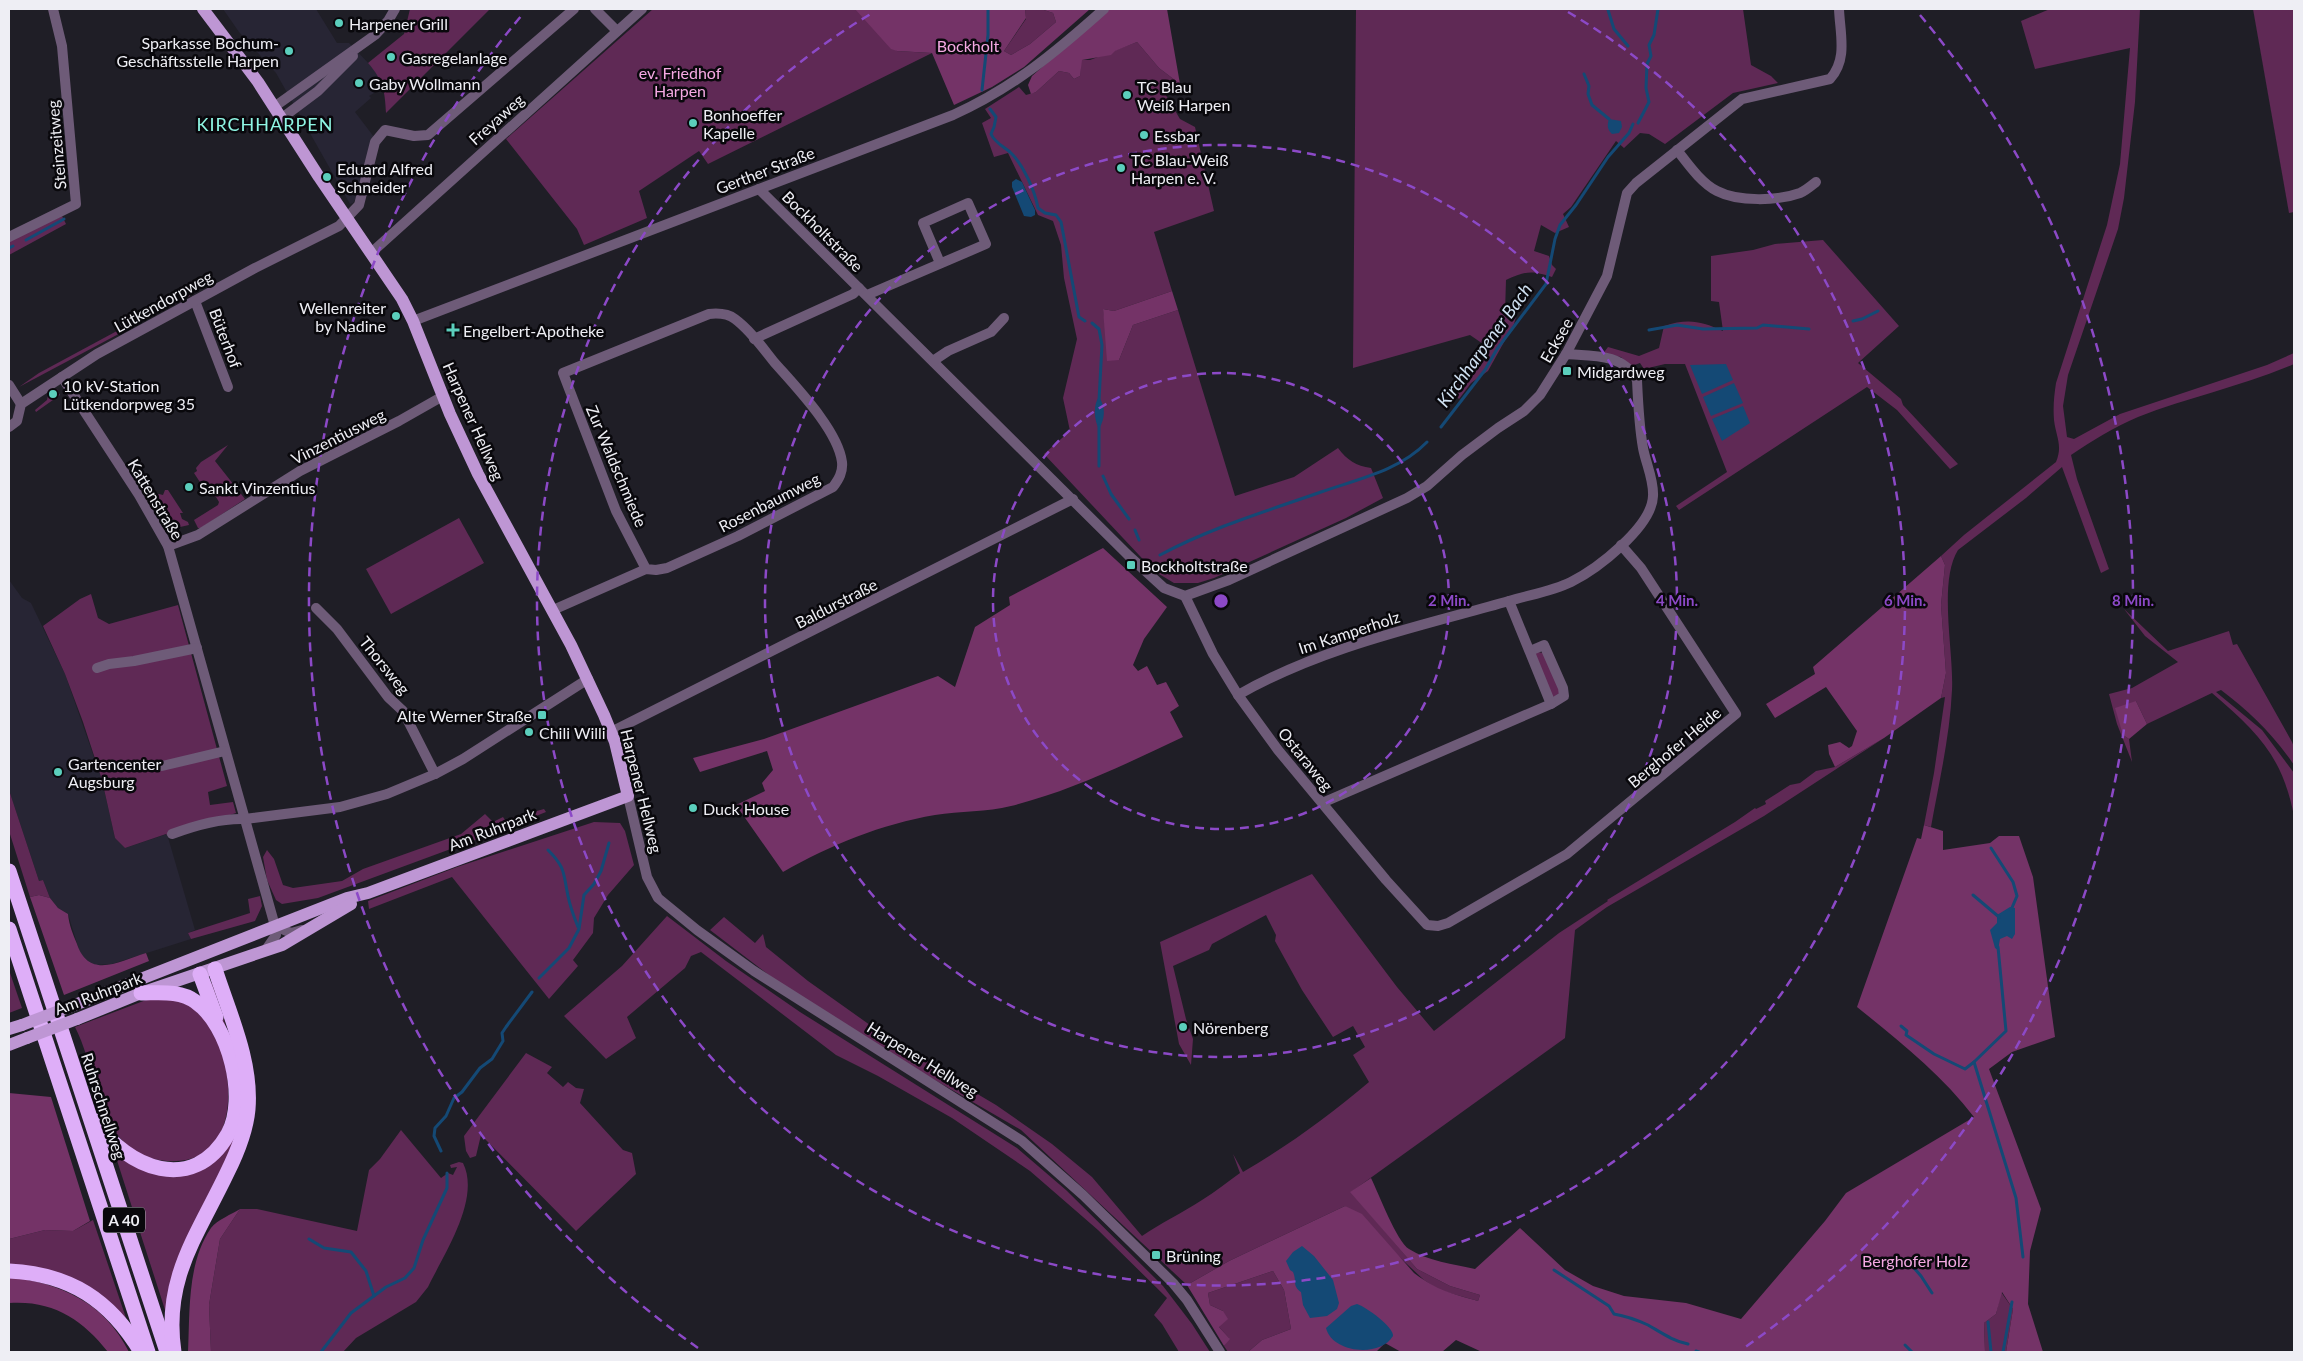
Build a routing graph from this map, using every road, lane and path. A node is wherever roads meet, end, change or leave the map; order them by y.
1 (54, 9) edge
2 (203, 9) edge
3 (395, 9) edge
4 (574, 9) edge
5 (595, 9) edge
6 (642, 9) edge
7 (1104, 9) edge
8 (1839, 9) edge
9 (617, 31) junction
10 (365, 43) junction
11 (274, 107) junction
12 (282, 118) junction
13 (1676, 150) junction
14 (1816, 182) dead end
15 (759, 189) junction
16 (347, 219) junction
17 (9, 237) edge
18 (371, 253) junction
19 (940, 263) junction
20 (863, 291) junction
21 (195, 301) junction
22 (1004, 318) dead end
23 (413, 321) junction
24 (754, 338) junction
25 (1566, 354) junction
26 (933, 361) junction
27 (562, 373) joint
28 (62, 377) junction
29 (9, 385) edge
30 (228, 387) dead end
31 (443, 396) junction
32 (21, 404) junction
33 (9, 427) edge
34 (1072, 499) junction
35 (1621, 545) junction
36 (168, 546) junction
37 (646, 569) junction
38 (1186, 596) junction
39 (1510, 600) junction
40 (316, 608) dead end
41 (553, 610) junction
42 (197, 648) junction
43 (1530, 651) junction
44 (96, 668) dead end
45 (588, 679) junction
46 (1238, 696) junction
47 (1551, 704) junction
48 (611, 732) junction
49 (225, 751) junction
50 (162, 766) dead end
51 (435, 774) junction
52 (628, 796) junction
53 (1322, 803) junction
54 (246, 819) junction
55 (172, 834) dead end
56 (9, 871) edge
57 (368, 894) junction
58 (1427, 925) joint
59 (275, 926) junction
60 (313, 927) junction
61 (9, 930) edge
62 (265, 951) junction
63 (191, 958) junction
64 (215, 969) junction
65 (200, 974) junction
66 (141, 993) junction
67 (9, 1029) edge
68 (221, 1032) junction
69 (9, 1045) edge
70 (80, 1089) junction
71 (9, 1271) edge
72 (141, 1352) edge
73 (148, 1352) edge
74 (167, 1352) edge
75 (174, 1352) edge
76 (1220, 1352) edge

1 - 17 street, Steinzeitweg
2 - 11 main road, Harpener Hellweg
3 - 10 street
4 - 16 street
5 - 9 street
6 - 9 street, Freyaweg
7 - 15 street, Gerther Straße
8 - 13 street, Ecksee
9 - 18 street, Freyaweg
10 - 11 street
10 - 12 street
11 - 12 main road, Harpener Hellweg
12 - 16 main road, Harpener Hellweg
13 - 14 street
13 - 25 street, Ecksee
15 - 20 street, Bockholtstraße
15 - 23 street, Gerther Straße
16 - 18 main road, Harpener Hellweg
16 - 21 street, Lütkendorpweg
18 - 23 main road, Harpener Hellweg
19 - 19 street, Bockholtstraße
19 - 20 street, Bockholtstraße
20 - 24 street
20 - 26 street, Bockholtstraße
21 - 28 street, Lütkendorpweg
21 - 30 street, Büterhof
22 - 26 street
23 - 31 main road, Harpener Hellweg
24 - 27 street, Rosenbaumweg
24 - 37 street, Rosenbaumweg
25 - 35 street
25 - 38 street, Ecksee
26 - 34 street, Bockholtstraße
27 - 37 street, Zur Waldschmiede
28 - 32 street, Lütkendorpweg
28 - 36 street, Kattenstraße
29 - 32 street
31 - 36 street, Vinzentiusweg
31 - 41 main road, Harpener Hellweg
32 - 33 street
34 - 38 street, Bockholtstraße
34 - 48 street, Baldurstraße
35 - 39 street
35 - 58 street, Berghofer Heide
36 - 42 street, Kattenstraße
37 - 41 street, Rosenbaumweg
38 - 46 street, Ostaraweg
39 - 43 street
39 - 46 street, Im Kamperholz
40 - 51 street, Thorsweg
41 - 45 main road, Harpener Hellweg
42 - 44 street
42 - 49 street, Kattenstraße
43 - 47 street
43 - 47 street
45 - 48 main road, Harpener Hellweg
45 - 51 street
46 - 53 street, Ostaraweg
47 - 53 street
48 - 52 main road, Harpener Hellweg
49 - 50 street
49 - 54 street, Kattenstraße
51 - 54 street
52 - 57 main road, Am Ruhrpark
52 - 76 street, Harpener Hellweg
53 - 58 street, Ostaraweg
54 - 55 street
54 - 59 street, Kattenstraße
56 - 70 highway, Ruhrschnellweg / A 40
57 - 59 main road, Am Ruhrpark
57 - 60 main road, Am Ruhrpark
59 - 60 street
59 - 62 street
59 - 63 main road, Am Ruhrpark
60 - 62 main road, Am Ruhrpark
61 - 73 highway, A 40
62 - 64 main road, Am Ruhrpark
63 - 64 main road
63 - 65 main road
63 - 67 main road, Am Ruhrpark, bridge
64 - 65 main road, Am Ruhrpark
64 - 75 highway
65 - 66 main road, Am Ruhrpark
65 - 68 highway
66 - 68 highway
66 - 69 main road, Am Ruhrpark, bridge
68 - 70 highway
70 - 74 highway, Ruhrschnellweg / A 40
71 - 72 highway

